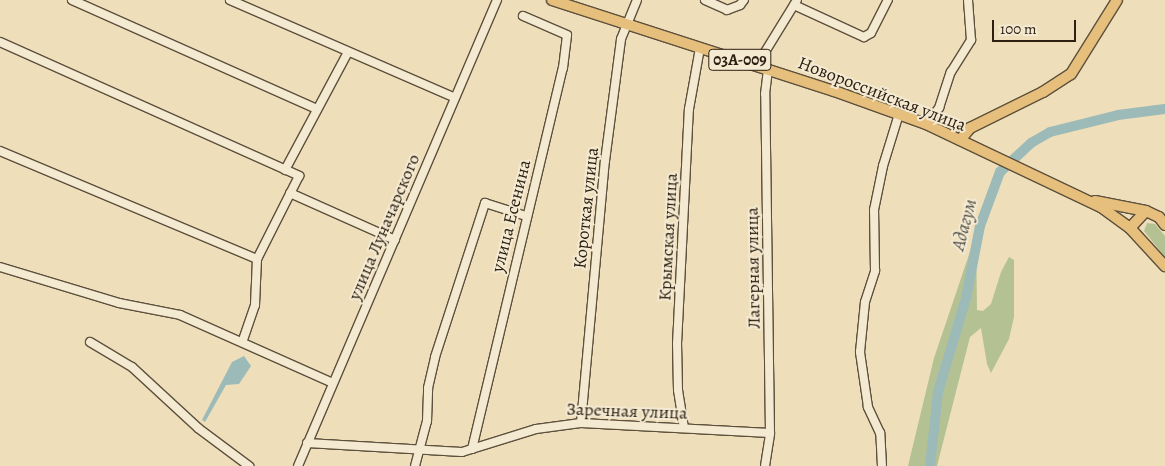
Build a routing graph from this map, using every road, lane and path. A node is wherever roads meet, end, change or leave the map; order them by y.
1 (72, 0) edge
2 (230, 0) edge
3 (497, 0) edge
4 (552, 0) edge
5 (637, 0) edge
6 (705, 0) edge
7 (744, 0) edge
8 (888, 0) edge
9 (968, 0) edge
10 (1117, 0) edge
11 (795, 3) edge
12 (523, 16) dead end
13 (625, 24) junction
14 (0, 42) edge
15 (700, 48) junction
16 (348, 52) junction
17 (757, 65) junction
18 (768, 69) junction
19 (455, 98) junction
20 (317, 109) junction
21 (899, 114) junction
22 (926, 124) junction
23 (960, 140) junction
24 (0, 151) edge
25 (285, 170) junction
26 (290, 193) junction
27 (1090, 200) junction
28 (1146, 211) junction
29 (526, 216) junction
30 (1165, 224) edge
31 (1130, 228) junction
32 (395, 240) junction
33 (257, 259) junction
34 (1165, 266) edge
35 (0, 267) edge
36 (90, 342) dead end
37 (242, 342) junction
38 (333, 383) junction
39 (581, 423) junction
40 (684, 428) junction
41 (770, 433) junction
42 (308, 442) junction
43 (472, 449) junction
44 (419, 450) junction
45 (249, 466) edge
46 (298, 466) edge
47 (415, 466) edge
48 (765, 466) edge
49 (882, 466) edge

1 - 20 street
2 - 16 street
3 - 19 street, улица Луначарского
4 - 13 main road, Новороссийская улица / 03А-009
5 - 13 street, Короткая улица
6 - 7 street
8 - 11 street
9 - 22 street
10 - 23 main road
11 - 17 street
12 - 29 street, улица Есенина
13 - 15 main road, Новороссийская улица / 03А-009
13 - 39 street, Короткая улица
14 - 25 street
15 - 17 main road, Новороссийская улица / 03А-009
15 - 40 street, Крымская улица
16 - 19 street
16 - 20 street
17 - 18 main road, Новороссийская улица / 03А-009
18 - 21 main road, Новороссийская улица / 03А-009
18 - 41 street, Лагерная улица
19 - 32 street, улица Луначарского
20 - 25 street
21 - 22 main road, Новороссийская улица / 03А-009
21 - 49 street
22 - 23 main road, Новороссийская улица / 03А-009
23 - 27 main road, Новороссийская улица / 03А-009
24 - 33 street
25 - 26 street
26 - 32 street
26 - 33 street
27 - 28 main road
27 - 31 main road, 03А-009
28 - 30 main road
28 - 31 main road
29 - 43 street, улица Есенина
29 - 44 street
31 - 34 main road, 03А-009
32 - 38 street, улица Луначарского
33 - 37 street
35 - 37 street
36 - 45 street
37 - 38 street
38 - 42 street, улица Луначарского
39 - 40 street, Заречная улица
39 - 43 street, Заречная улица
40 - 41 street, Заречная улица
41 - 48 street, Лагерная улица
42 - 44 street, Заречная улица
42 - 46 street, улица Луначарского
43 - 44 street, Заречная улица
44 - 47 street

